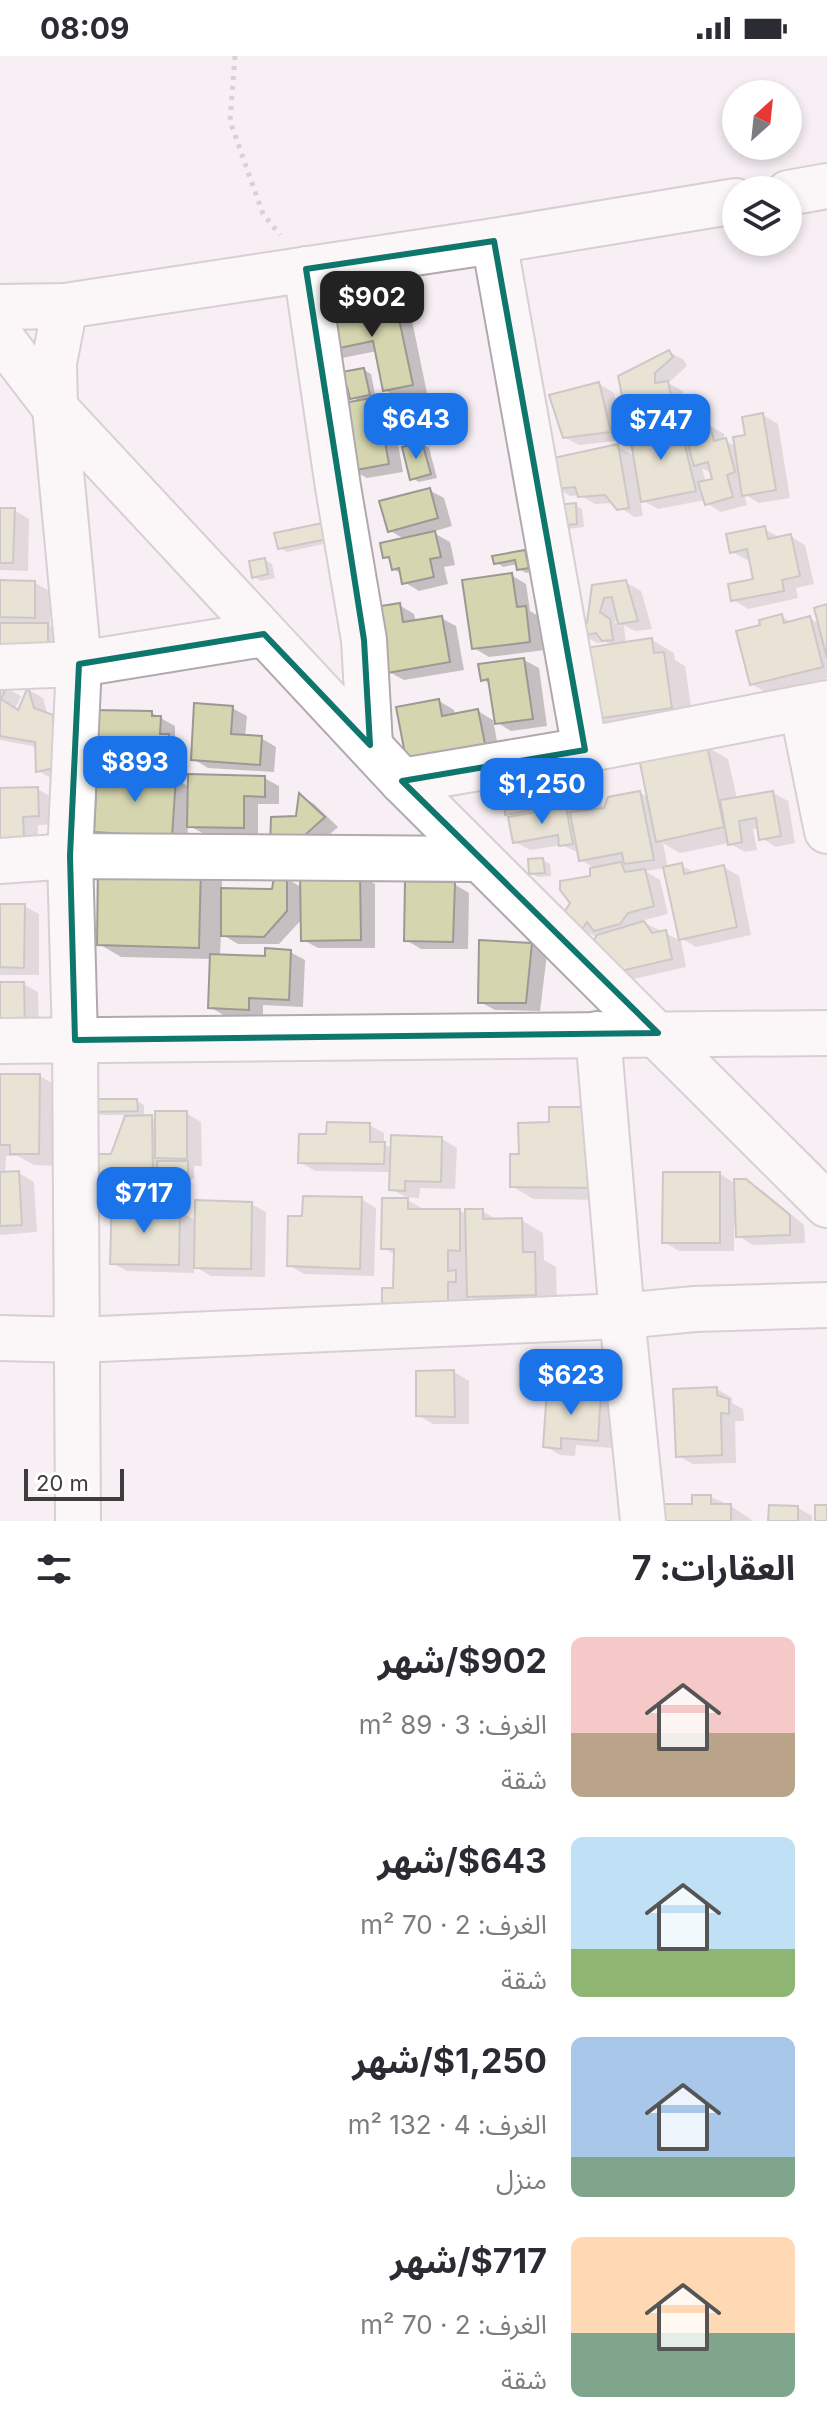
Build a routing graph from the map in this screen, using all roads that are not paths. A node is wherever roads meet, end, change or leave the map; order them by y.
1 (827, 186) edge
2 (802, 190) edge
3 (722, 203) edge
4 (494, 241) junction
5 (306, 269) junction
6 (65, 306) junction
7 (0, 307) edge
8 (0, 336) edge
9 (55, 408) junction
10 (264, 634) junction
11 (79, 664) junction
12 (0, 667) edge
13 (815, 705) edge
14 (370, 745) junction
15 (585, 750) junction
16 (402, 781) junction
17 (827, 831) edge
18 (70, 856) junction
19 (479, 859) junction
20 (0, 861) edge
21 (658, 1033) junction
22 (827, 1033) edge
23 (598, 1034) junction
24 (75, 1040) junction
25 (0, 1041) edge
26 (827, 1205) edge
27 (827, 1305) edge
28 (622, 1316) junction
29 (0, 1338) edge
30 (77, 1340) junction
31 (78, 1521) edge
32 (643, 1521) edge

1 - 2 street
3 - 4 street
4 - 5 street
4 - 15 street
5 - 6 street
5 - 14 street
6 - 7 street
6 - 9 street
8 - 9 street
9 - 10 street
9 - 11 street
10 - 11 street
10 - 14 street
11 - 12 street
11 - 18 street
13 - 15 street
13 - 17 street
14 - 16 street
15 - 16 street
16 - 19 street
18 - 19 street
18 - 20 street
18 - 24 street
19 - 21 street
21 - 22 street
21 - 23 street
21 - 26 street
23 - 24 street
23 - 28 street
24 - 25 street
24 - 30 street
27 - 28 street
28 - 30 street
28 - 32 street
29 - 30 street
30 - 31 street

